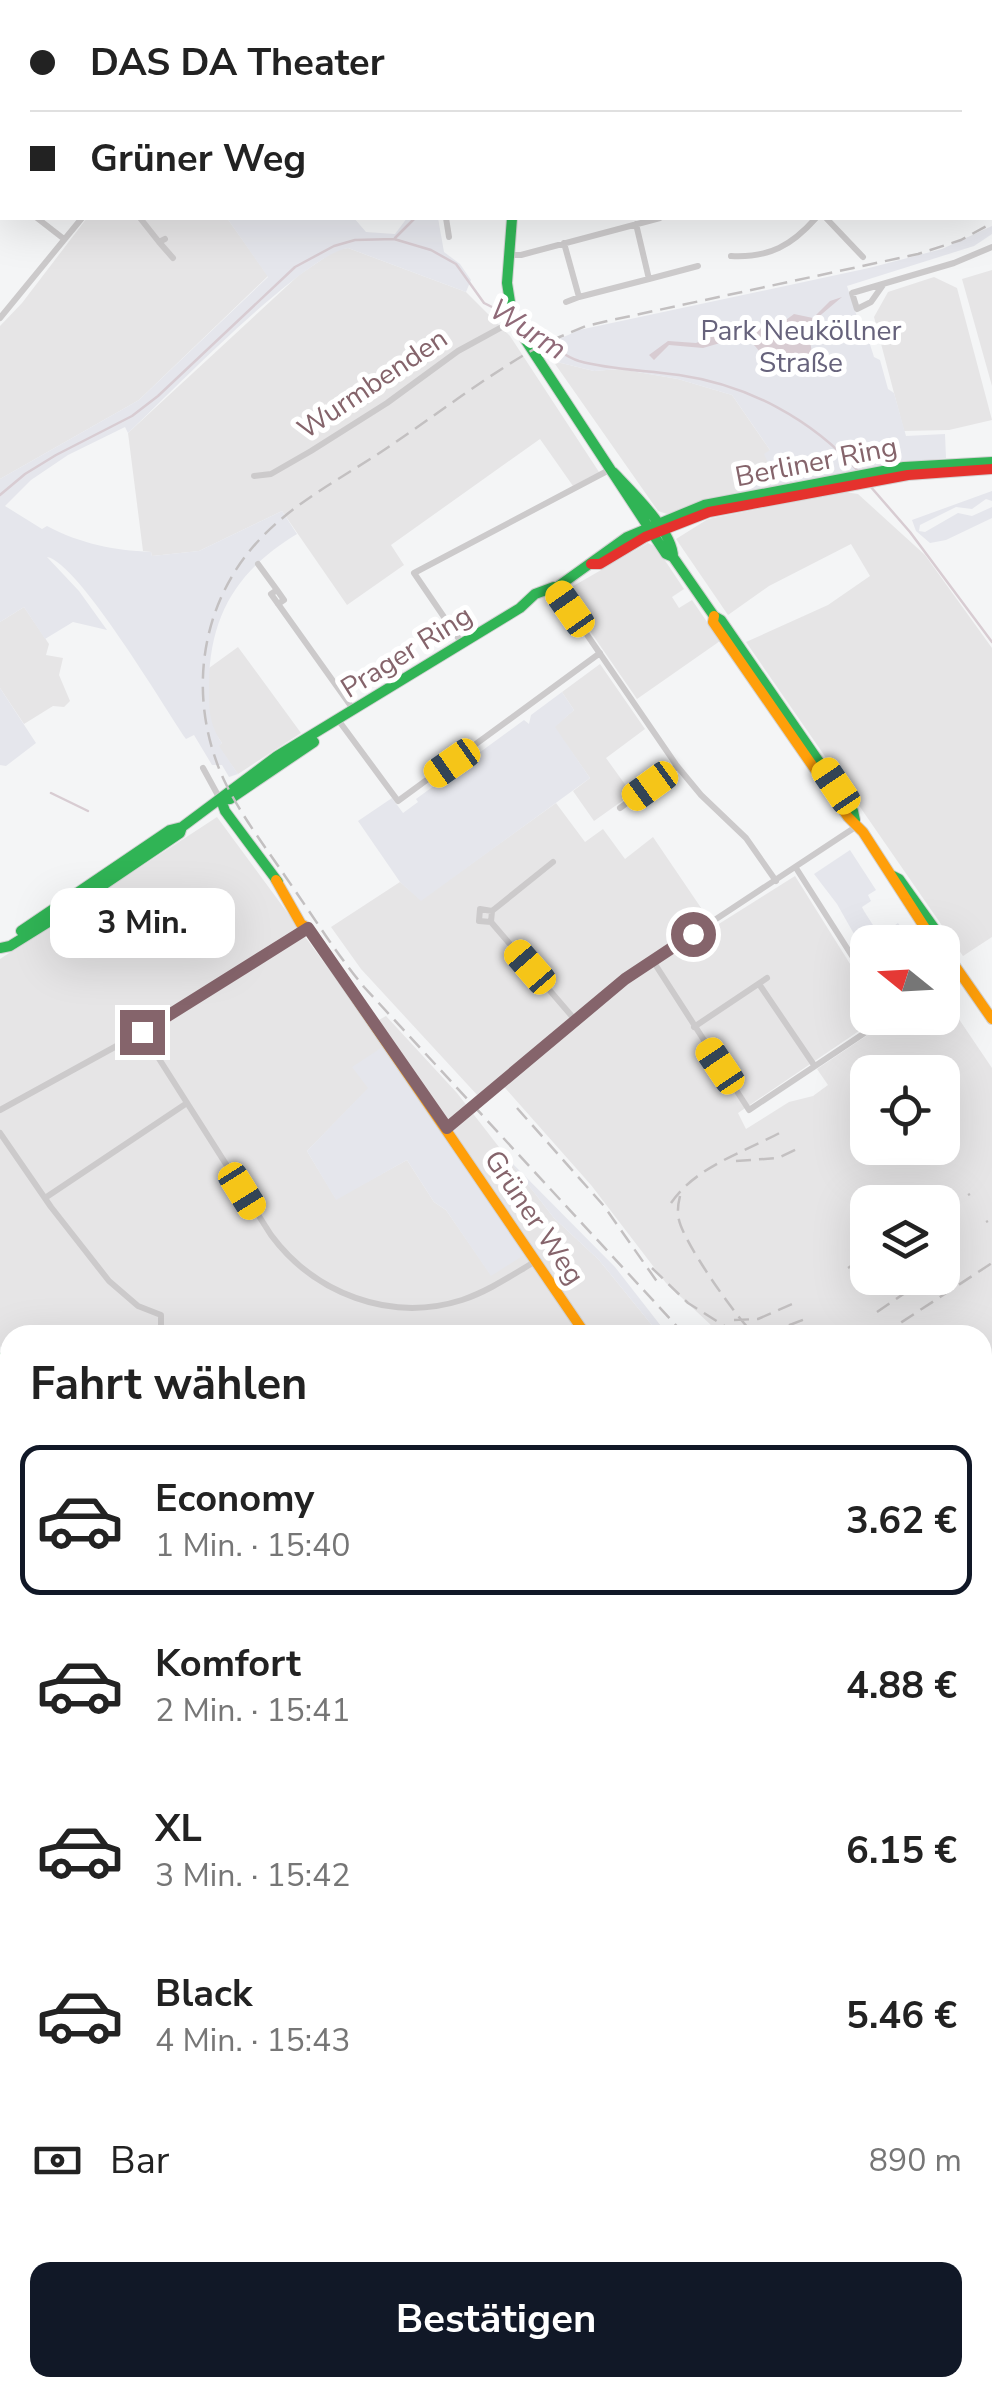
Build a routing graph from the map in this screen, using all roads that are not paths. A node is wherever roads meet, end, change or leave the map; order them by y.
1 (40, 220) edge
2 (80, 220) edge
3 (142, 220) edge
4 (446, 220) edge
5 (512, 220) edge
6 (652, 220) edge
7 (814, 220) edge
8 (828, 220) edge
9 (636, 224) junction
10 (449, 237) dead end
11 (64, 239) junction
12 (564, 244) junction
13 (992, 247) edge
14 (509, 255) junction
15 (731, 256) dead end
16 (862, 257) dead end
17 (172, 258) dead end
18 (698, 266) dead end
19 (650, 279) junction
20 (883, 285) junction
21 (578, 297) junction
22 (566, 302) dead end
23 (1, 315) edge
24 (512, 317) junction
25 (992, 462) edge
26 (992, 469) edge
27 (612, 470) junction
28 (254, 476) dead end
29 (874, 476) junction
30 (654, 529) junction
31 (258, 564) dead end
32 (554, 587) junction
33 (462, 643) junction
34 (600, 653) junction
35 (353, 710) junction
36 (338, 720) junction
37 (677, 766) junction
38 (202, 768) dead end
39 (221, 800) junction
40 (620, 808) dead end
41 (856, 823) junction
42 (554, 862) dead end
43 (796, 868) junction
44 (893, 876) junction
45 (776, 881) junction
46 (492, 911) junction
47 (491, 922) junction
48 (922, 925) edge
49 (932, 925) edge
50 (308, 928) junction
51 (1, 945) edge
52 (850, 953) edge
53 (652, 961) junction
54 (960, 973) edge
55 (767, 978) dead end
56 (758, 984) junction
57 (992, 1019) edge
58 (576, 1021) junction
59 (694, 1027) junction
60 (142, 1032) junction
61 (860, 1035) edge
62 (814, 1065) junction
63 (187, 1103) junction
64 (0, 1110) edge
65 (447, 1128) junction
66 (0, 1133) edge
67 (45, 1198) junction
68 (538, 1260) junction
69 (161, 1325) edge
70 (580, 1325) edge

1 - 11 street
2 - 11 street
3 - 17 street
4 - 10 street
5 - 14 main road
6 - 9 street
7 - 15 street
8 - 16 street
9 - 12 street
9 - 19 street
11 - 23 street
12 - 14 street
12 - 21 street
13 - 20 street
14 - 24 main road
18 - 19 street
19 - 21 street
20 - 20 street
21 - 22 street
24 - 27 main road
24 - 28 street, Wurmbenden
25 - 29 main road, Berliner Ring
26 - 29 main road, Berliner Ring
27 - 30 main road
27 - 33 street
29 - 30 main road, Berliner Ring
30 - 32 main road, Prager Ring
30 - 41 main road
31 - 35 street
32 - 33 main road, Prager Ring
32 - 34 street
33 - 35 main road, Prager Ring
34 - 36 street
34 - 37 street
35 - 36 main road, Prager Ring
36 - 39 main road, Prager Ring
37 - 40 street
37 - 45 street
38 - 39 street
39 - 50 main road, Grüner Weg
39 - 51 main road, Prager Ring
41 - 43 street
41 - 44 main road
42 - 46 street
43 - 45 street
43 - 52 street
44 - 48 main road
44 - 49 main road
45 - 53 street
46 - 47 street
46 - 47 street
47 - 58 street
50 - 60 street
50 - 65 main road, Grüner Weg
53 - 58 street
53 - 59 street
54 - 57 main road
55 - 56 street
56 - 59 street
56 - 62 street
58 - 65 street
59 - 62 street
60 - 63 street
60 - 64 street
61 - 62 street
63 - 67 street
63 - 68 street
65 - 68 main road, Grüner Weg
66 - 67 street
67 - 69 street
68 - 70 main road, Grüner Weg

